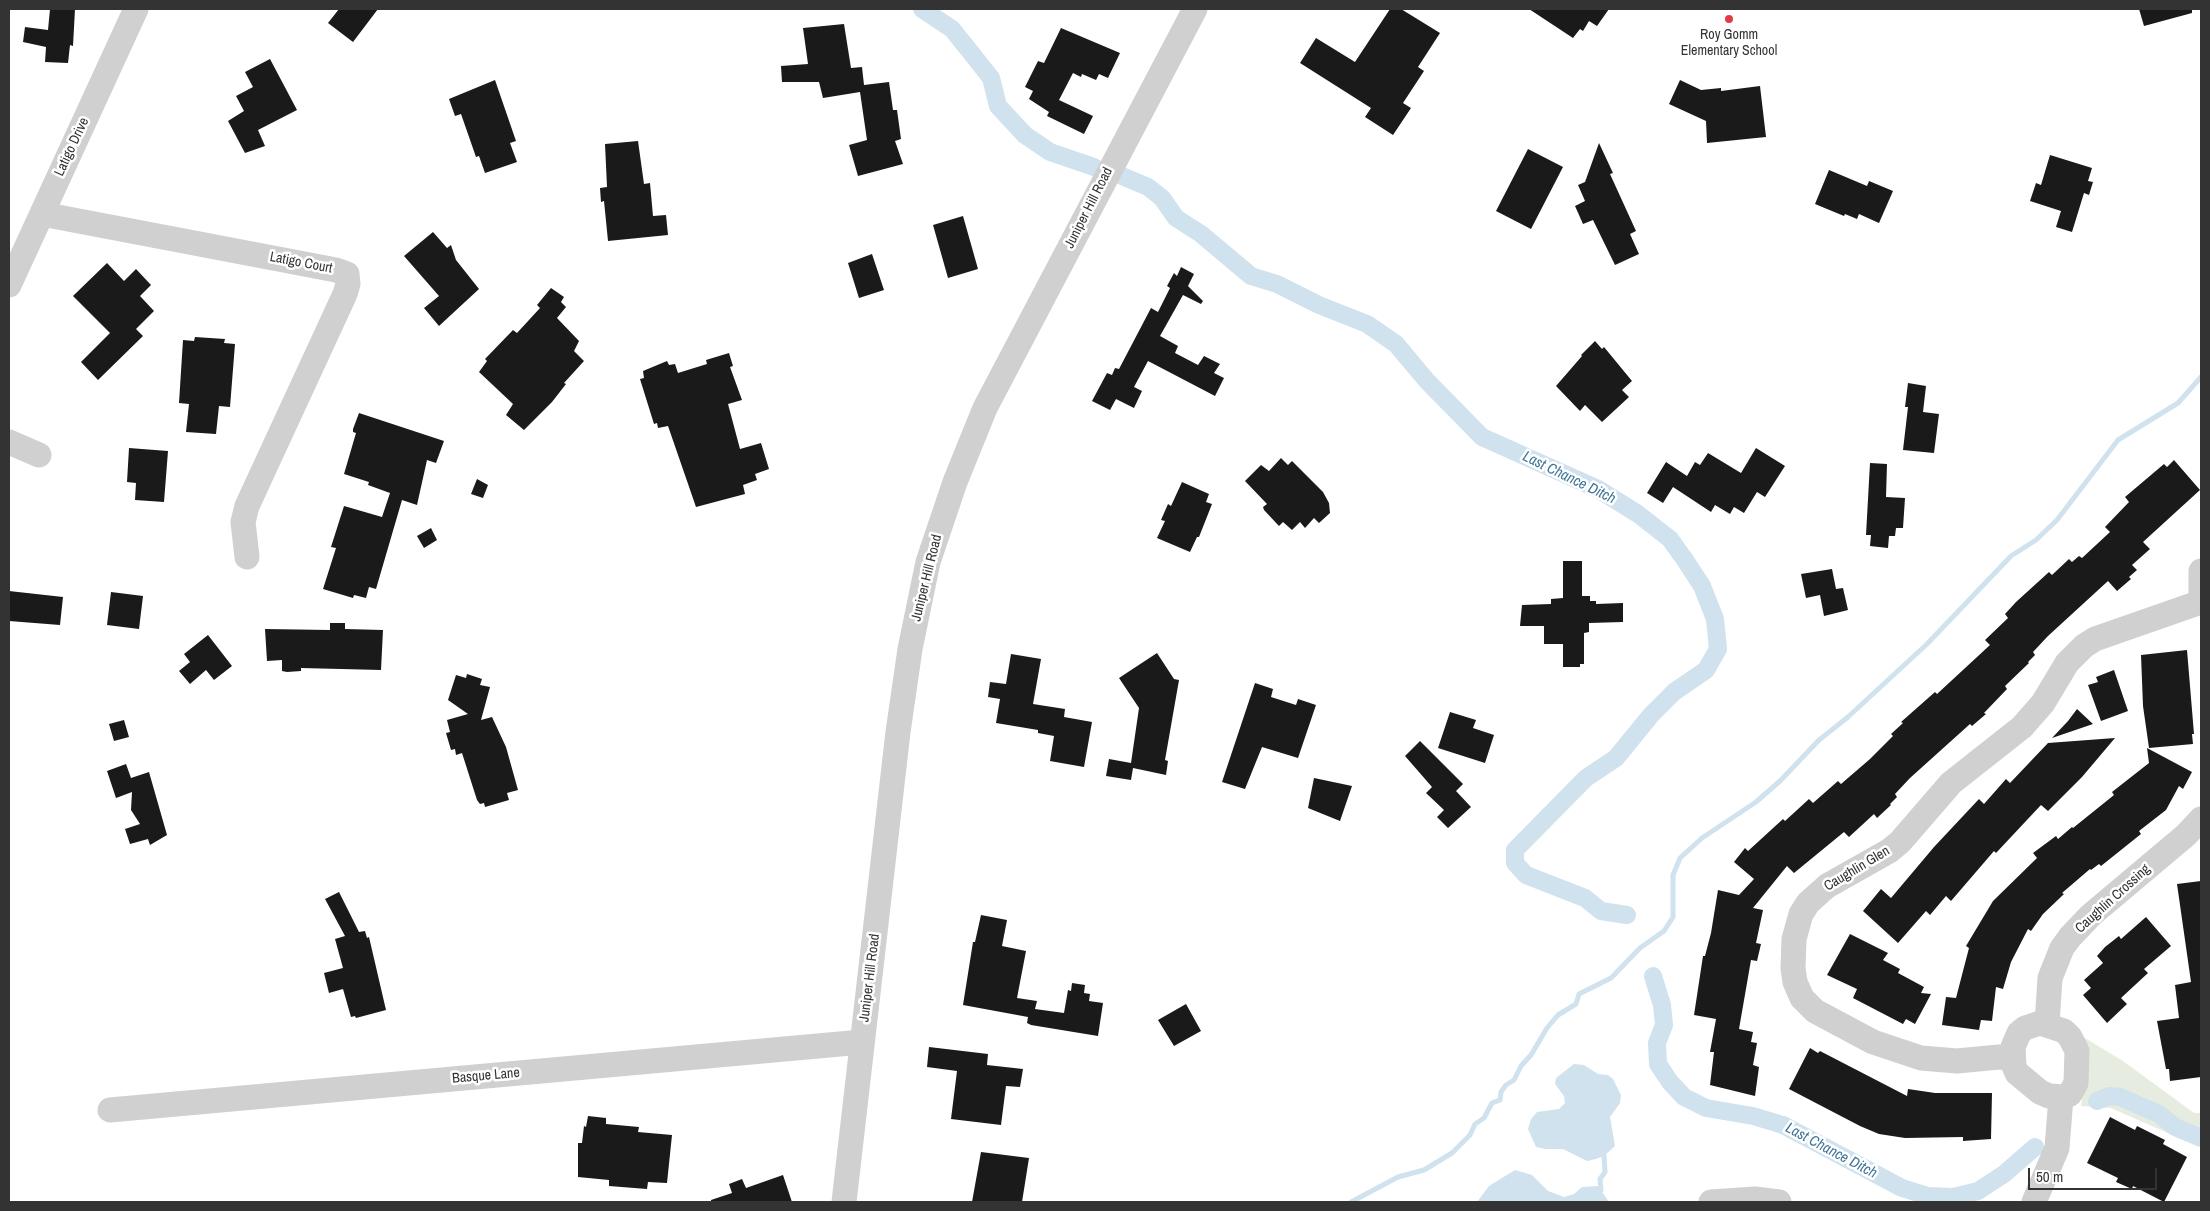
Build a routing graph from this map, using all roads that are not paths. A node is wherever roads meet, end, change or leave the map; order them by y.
1 (136, 9) edge
2 (1195, 9) edge
3 (42, 214) junction
4 (9, 285) edge
5 (9, 442) edge
6 (39, 455) dead end
7 (247, 557) dead end
8 (2201, 571) edge
9 (2201, 595) edge
10 (2201, 602) edge
11 (2201, 818) edge
12 (2047, 1024) junction
13 (862, 1042) junction
14 (2013, 1059) junction
15 (2061, 1097) junction
16 (110, 1110) dead end
17 (844, 1202) edge
18 (1710, 1202) edge
19 (1779, 1202) edge
20 (2034, 1202) edge

1 - 3 street, Latigo Drive
2 - 13 street, Juniper Hill Road
3 - 4 street, Latigo Drive
3 - 7 street, Latigo Court
5 - 6 street
8 - 9 street
10 - 14 street, Caughlin Glen
11 - 12 street, Caughlin Crossing
12 - 14 street
12 - 15 street
13 - 16 street, Basque Lane
13 - 17 street, Juniper Hill Road
14 - 15 street
15 - 20 street
18 - 19 street

